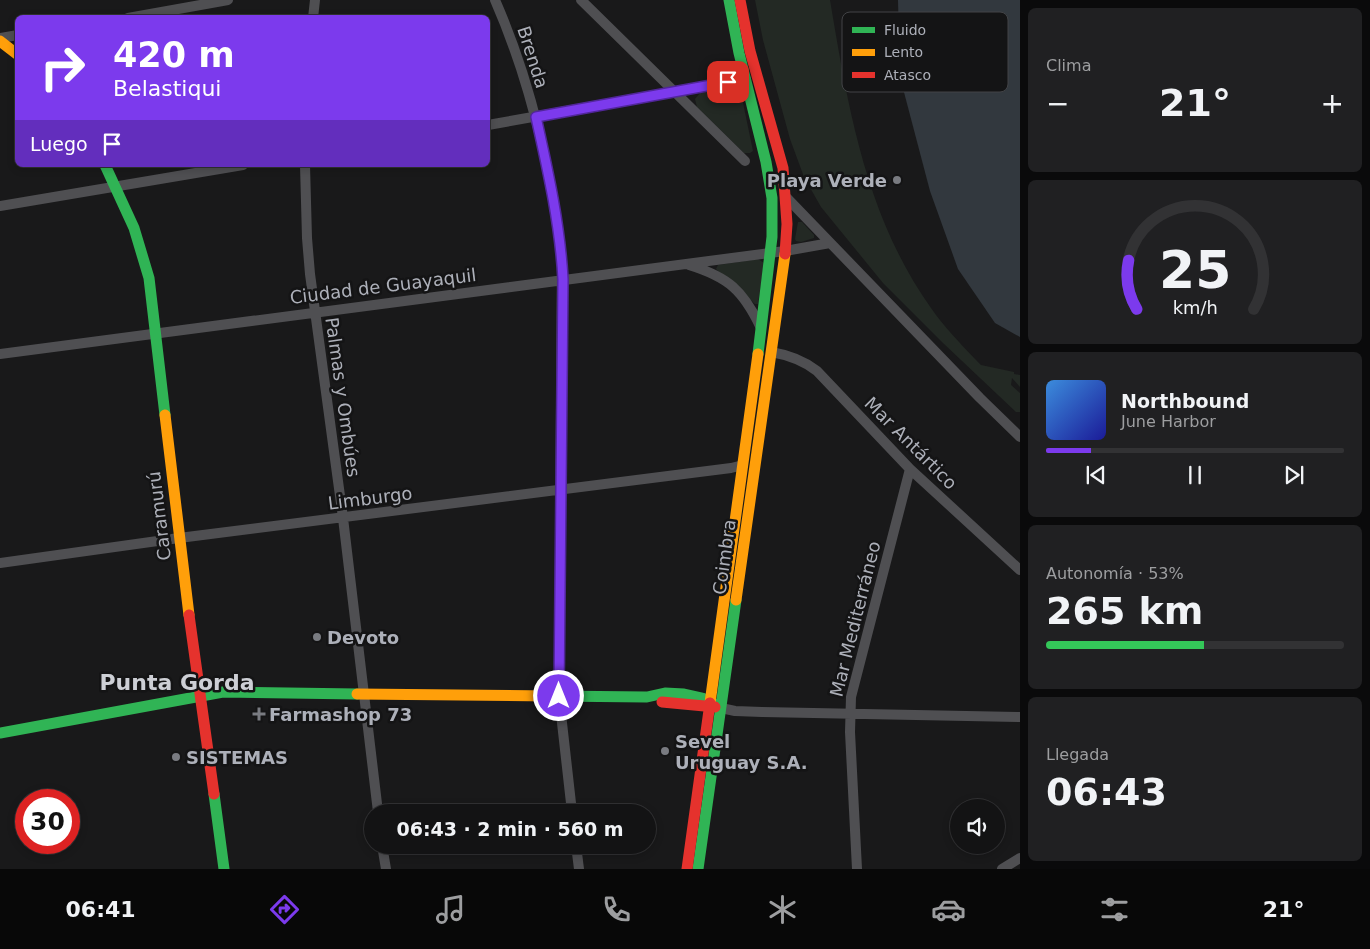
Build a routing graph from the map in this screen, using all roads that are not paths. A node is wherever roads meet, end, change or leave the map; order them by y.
1 (228, 0) edge
2 (315, 0) edge
3 (494, 0) edge
4 (581, 0) edge
5 (729, 0) edge
6 (740, 0) edge
7 (145, 15) edge
8 (313, 15) edge
9 (15, 36) edge
10 (0, 39) edge
11 (15, 53) edge
12 (746, 79) junction
13 (675, 92) junction
14 (536, 117) junction
15 (490, 125) edge
16 (745, 161) dead end
17 (106, 167) edge
18 (231, 167) edge
19 (305, 167) edge
20 (115, 187) junction
21 (786, 197) junction
22 (0, 206) edge
23 (830, 243) junction
24 (785, 251) junction
25 (771, 252) junction
26 (685, 264) junction
27 (563, 279) junction
28 (314, 311) junction
29 (762, 329) junction
30 (156, 332) junction
31 (771, 352) junction
32 (0, 354) edge
33 (1020, 437) edge
34 (743, 465) junction
35 (910, 469) junction
36 (560, 490) junction
37 (343, 518) junction
38 (179, 538) junction
39 (0, 563) edge
40 (1020, 570) edge
41 (363, 693) junction
42 (202, 696) junction
43 (559, 696) junction
44 (713, 705) junction
45 (849, 714) junction
46 (1020, 717) edge
47 (0, 733) edge
48 (377, 804) edge
49 (571, 804) edge
50 (384, 854) edge
51 (577, 854) edge
52 (1020, 858) edge
53 (224, 869) edge
54 (386, 869) edge
55 (579, 869) edge
56 (687, 869) edge
57 (698, 869) edge
58 (857, 869) edge
59 (1002, 869) edge

1 - 7 street
2 - 8 street
3 - 14 street, Brenda
4 - 13 street
5 - 12 main road, Coimbra
6 - 21 main road, Coimbra
9 - 10 street
10 - 11 main road
12 - 13 street
12 - 25 main road, Coimbra
13 - 14 street
13 - 16 street
14 - 15 street
14 - 27 street, Brenda
17 - 20 main road, Caramurú
18 - 20 street
19 - 28 street, Palmas y Ombúes
20 - 22 street
20 - 30 main road, Caramurú
21 - 23 street
21 - 24 main road, Coimbra
23 - 24 street
23 - 33 street
24 - 25 street
24 - 31 main road, Coimbra
25 - 26 street, Ciudad de Guayaquil
25 - 29 main road, Coimbra
26 - 27 street, Ciudad de Guayaquil
26 - 29 street
27 - 28 street, Ciudad de Guayaquil
27 - 36 street, Brenda
28 - 30 street, Ciudad de Guayaquil
28 - 37 street, Palmas y Ombúes
29 - 34 main road, Coimbra
30 - 32 street, Ciudad de Guayaquil
30 - 38 main road, Caramurú
31 - 35 street, Mar Antártico
31 - 44 main road, Coimbra
34 - 36 street, Limburgo
34 - 44 main road, Coimbra
35 - 40 street, Mar Antártico
35 - 45 street, Mar Mediterráneo
36 - 37 street, Limburgo
36 - 43 street, Brenda
37 - 38 street, Limburgo
37 - 41 street, Palmas y Ombúes
38 - 39 street, Limburgo
38 - 42 main road, Caramurú
41 - 42 main road
41 - 43 main road
41 - 48 street, Palmas y Ombúes
42 - 47 main road
42 - 53 main road, Caramurú
43 - 44 main road
43 - 49 street, Brenda
44 - 45 street
44 - 56 main road, Coimbra
44 - 57 main road, Coimbra
45 - 46 street
45 - 58 street, Mar Mediterráneo
50 - 54 street
51 - 55 street
52 - 59 street

